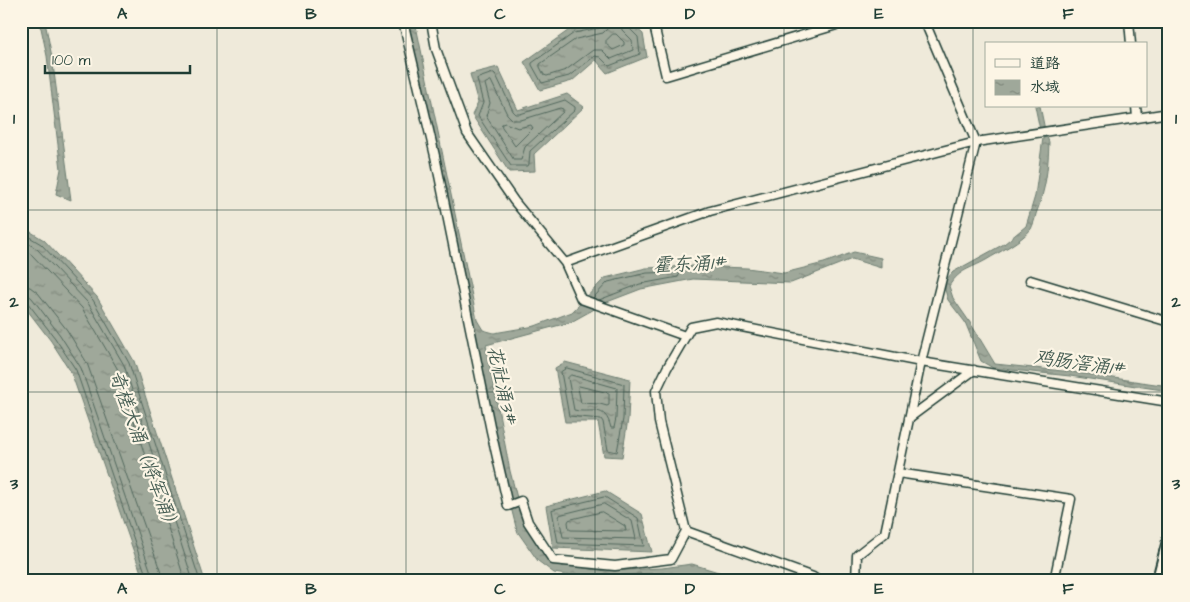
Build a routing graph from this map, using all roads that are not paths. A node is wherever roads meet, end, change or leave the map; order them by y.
1 (403, 21) edge
2 (431, 21) edge
3 (653, 21) edge
4 (850, 21) edge
5 (932, 21) edge
6 (1033, 21) edge
7 (1041, 21) edge
8 (1129, 21) edge
9 (1131, 42) edge
10 (1136, 108) edge
11 (1169, 114) edge
12 (1136, 118) junction
13 (976, 142) junction
14 (564, 263) junction
15 (1030, 280) dead end
16 (1169, 322) edge
17 (685, 336) junction
18 (921, 362) junction
19 (974, 370) junction
20 (1169, 402) edge
21 (910, 418) junction
22 (898, 473) junction
23 (686, 531) junction
24 (1169, 539) edge
25 (819, 581) edge
26 (856, 581) edge
27 (1054, 581) edge
28 (1158, 581) edge

1 - 23 street
2 - 14 street
3 - 4 street
5 - 13 street
6 - 7 street
8 - 9 street
10 - 12 street
11 - 12 street
12 - 13 street
13 - 14 street
13 - 18 street
14 - 17 street
15 - 16 street
17 - 18 street
17 - 23 street
18 - 19 street
18 - 21 street
19 - 20 street
19 - 21 street
21 - 22 street
22 - 26 street
22 - 27 street
23 - 25 street
24 - 28 main road

